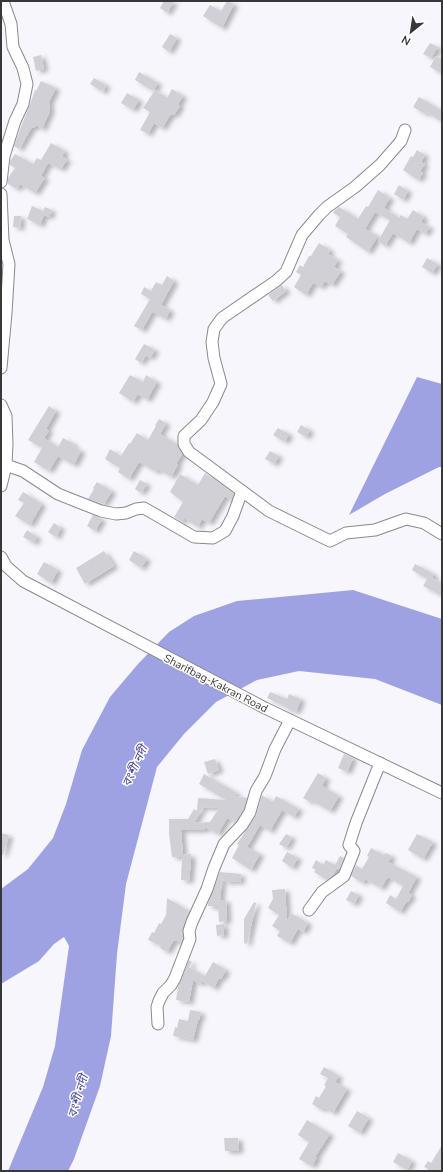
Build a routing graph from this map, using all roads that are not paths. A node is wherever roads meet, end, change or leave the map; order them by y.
1 (3, 1) edge
2 (405, 130) dead end
3 (1, 182) edge
4 (1, 194) edge
5 (1, 368) edge
6 (1, 405) edge
7 (6, 465) junction
8 (1, 486) edge
9 (242, 490) junction
10 (442, 534) edge
11 (1, 557) edge
12 (290, 720) junction
13 (380, 763) junction
14 (442, 793) edge
15 (309, 910) dead end
16 (158, 1024) dead end

1 - 3 street
2 - 9 street
4 - 5 street
6 - 7 street
7 - 8 street
7 - 9 street
9 - 10 street
11 - 12 street, Sharifbag-Kakran Road
12 - 13 street, Sharifbag-Kakran Road
12 - 16 street
13 - 14 street, Sharifbag-Kakran Road
13 - 15 street

